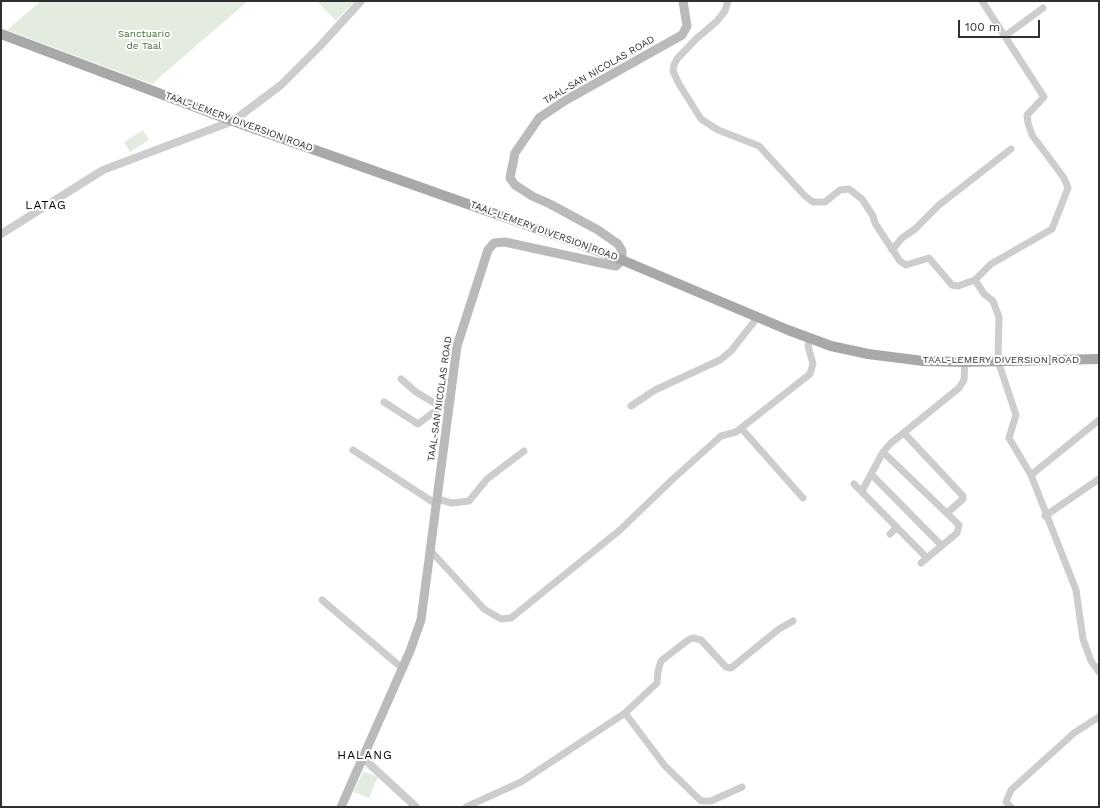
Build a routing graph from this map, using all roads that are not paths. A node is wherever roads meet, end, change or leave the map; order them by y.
1 (361, 1) edge
2 (683, 1) edge
3 (728, 1) edge
4 (982, 1) edge
5 (1043, 8) dead end
6 (1, 34) edge
7 (1005, 36) junction
8 (233, 121) junction
9 (1011, 149) dead end
10 (1, 234) edge
11 (892, 250) junction
12 (622, 260) junction
13 (975, 280) junction
14 (757, 318) junction
15 (810, 339) junction
16 (1099, 360) edge
17 (998, 361) junction
18 (965, 362) junction
19 (401, 379) dead end
20 (451, 399) junction
21 (384, 402) dead end
22 (631, 406) dead end
23 (441, 407) junction
24 (1099, 420) edge
25 (741, 428) junction
26 (904, 433) junction
27 (353, 450) dead end
28 (524, 451) dead end
29 (883, 452) junction
30 (871, 474) junction
31 (1030, 475) junction
32 (1099, 479) edge
33 (854, 484) dead end
34 (862, 491) junction
35 (803, 498) dead end
36 (436, 502) junction
37 (948, 513) junction
38 (1045, 516) junction
39 (897, 527) junction
40 (890, 534) dead end
41 (941, 545) junction
42 (430, 550) junction
43 (927, 558) junction
44 (921, 564) dead end
45 (322, 600) dead end
46 (793, 621) dead end
47 (402, 668) junction
48 (1099, 672) edge
49 (625, 713) junction
50 (1099, 717) edge
51 (363, 758) junction
52 (742, 787) dead end
53 (341, 807) edge
54 (416, 807) edge
55 (466, 807) edge
56 (1011, 807) edge

1 - 8 street
2 - 12 main road, TAAL-SAN NICOLAS ROAD
3 - 11 street
4 - 7 street
5 - 7 street
6 - 8 main road, TAAL-LEMERY DIVERSION ROAD
7 - 13 street
8 - 10 street
8 - 12 main road, TAAL-LEMERY DIVERSION ROAD
9 - 11 street
11 - 13 street
12 - 14 main road, TAAL-LEMERY DIVERSION ROAD
12 - 20 main road, TAAL-SAN NICOLAS ROAD
13 - 17 street
14 - 15 main road, TAAL-LEMERY DIVERSION ROAD
14 - 22 street
15 - 18 main road, TAAL-LEMERY DIVERSION ROAD
15 - 25 street
16 - 17 main road, TAAL-LEMERY DIVERSION ROAD
17 - 18 main road, TAAL-LEMERY DIVERSION ROAD
17 - 31 street
18 - 26 street
19 - 23 street
20 - 23 street
20 - 36 main road, TAAL-SAN NICOLAS ROAD
21 - 23 street
24 - 31 street
25 - 35 street
25 - 42 street
26 - 29 street
26 - 37 street
27 - 36 street
28 - 36 street
29 - 30 street
29 - 37 street
30 - 34 street
30 - 41 street
31 - 38 street
32 - 38 street
33 - 34 street
34 - 39 street
36 - 42 main road, TAAL-SAN NICOLAS ROAD
37 - 41 street
38 - 48 street
39 - 40 street
39 - 43 street
41 - 43 street
42 - 47 main road, TAAL-SAN NICOLAS ROAD
43 - 44 street
45 - 47 street
46 - 49 street
47 - 51 main road, TAAL-SAN NICOLAS ROAD
49 - 52 street
49 - 55 street
50 - 56 street
51 - 53 main road, TAAL-SAN NICOLAS ROAD
51 - 54 street

